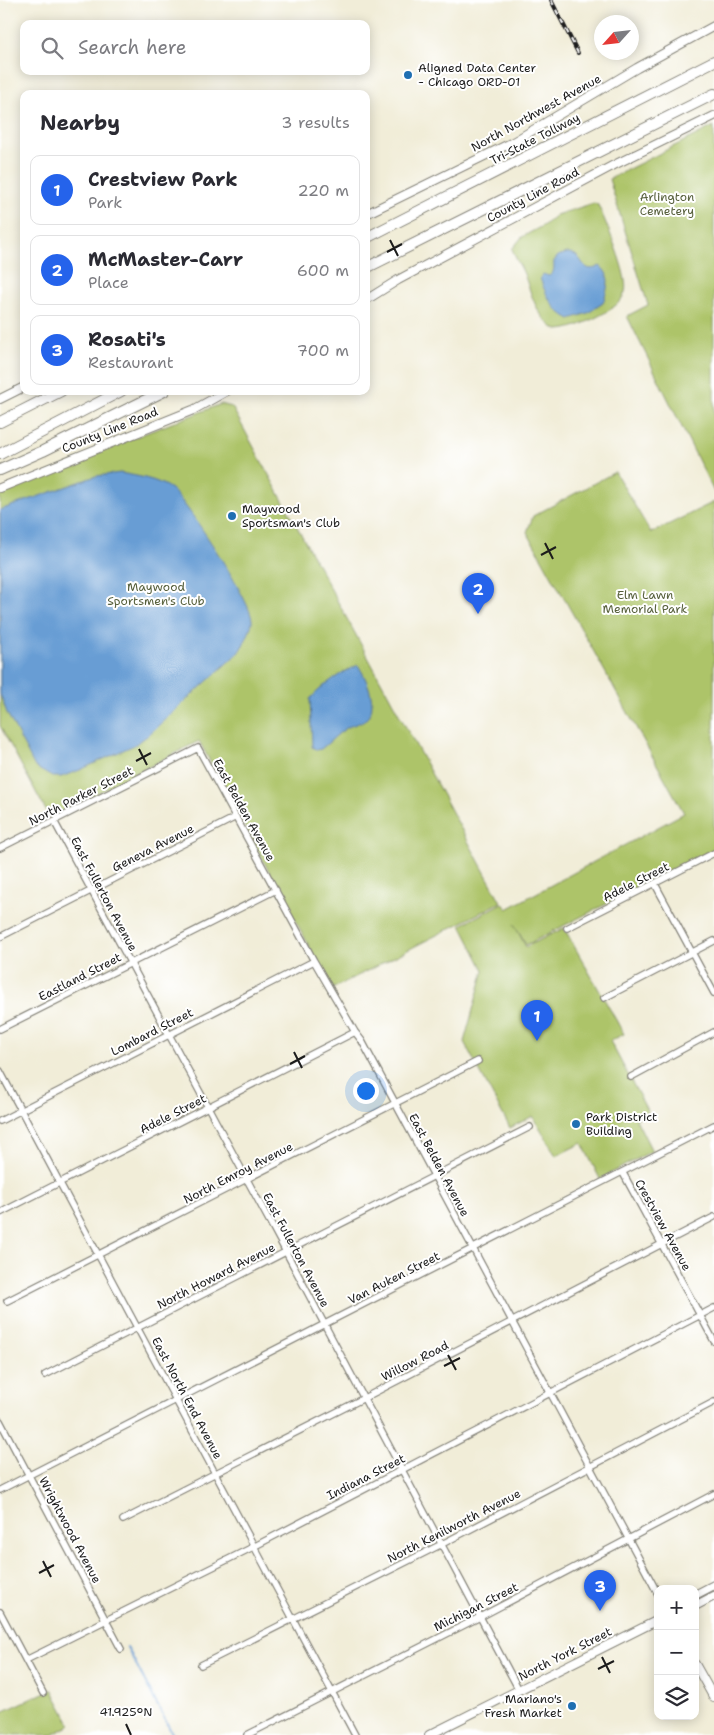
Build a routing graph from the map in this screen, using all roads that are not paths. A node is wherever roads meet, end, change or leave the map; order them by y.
1 (714, 26) edge
2 (714, 61) edge
3 (714, 94) edge
4 (714, 116) edge
5 (370, 212) edge
6 (370, 236) edge
7 (370, 266) edge
8 (370, 298) edge
9 (20, 389) edge
10 (53, 395) edge
11 (113, 395) edge
12 (156, 395) edge
13 (220, 395) edge
14 (0, 399) edge
15 (0, 422) edge
16 (0, 454) edge
17 (0, 470) edge
18 (0, 488) edge
19 (198, 748) joint
20 (236, 817) junction
21 (54, 821) junction
22 (0, 848) edge
23 (714, 854) edge
24 (655, 884) junction
25 (91, 890) junction
26 (276, 890) junction
27 (567, 928) dead end
28 (0, 937) edge
29 (714, 941) edge
30 (692, 952) junction
31 (314, 961) junction
32 (130, 963) junction
33 (714, 993) edge
34 (604, 998) dead end
35 (0, 1029) edge
36 (355, 1032) junction
37 (714, 1032) edge
38 (169, 1035) junction
39 (478, 1061) dead end
40 (0, 1071) edge
41 (631, 1077) dead end
42 (396, 1104) junction
43 (208, 1107) junction
44 (21, 1110) junction
45 (0, 1121) edge
46 (714, 1125) edge
47 (530, 1127) dead end
48 (623, 1173) junction
49 (434, 1176) junction
50 (247, 1179) junction
51 (60, 1182) junction
52 (0, 1213) edge
53 (714, 1217) edge
54 (662, 1245) junction
55 (473, 1249) junction
56 (286, 1252) junction
57 (99, 1255) junction
58 (7, 1302) dead end
59 (714, 1308) edge
60 (700, 1315) junction
61 (513, 1322) junction
62 (325, 1325) junction
63 (138, 1328) junction
64 (714, 1341) edge
65 (45, 1375) dead end
66 (550, 1392) junction
67 (364, 1398) junction
68 (177, 1400) junction
69 (714, 1402) edge
70 (0, 1422) edge
71 (591, 1466) junction
72 (402, 1469) junction
73 (216, 1473) junction
74 (29, 1475) junction
75 (0, 1490) edge
76 (714, 1494) edge
77 (123, 1520) dead end
78 (630, 1539) junction
79 (442, 1544) junction
80 (255, 1546) junction
81 (714, 1585) edge
82 (654, 1586) edge
83 (699, 1593) edge
84 (714, 1596) edge
85 (699, 1604) edge
86 (0, 1612) edge
87 (480, 1617) junction
88 (294, 1618) junction
89 (107, 1620) junction
90 (654, 1622) edge
91 (121, 1649) dead end
92 (26, 1660) junction
93 (201, 1666) dead end
94 (699, 1671) edge
95 (519, 1690) junction
96 (333, 1691) junction
97 (43, 1694) dead end
98 (714, 1698) edge
99 (246, 1735) edge
100 (355, 1735) edge
101 (429, 1735) edge

1 - 5 street, North Northwest Avenue
2 - 6 highway, Tri-State Tollway
3 - 7 highway
4 - 8 street, County Line Road
9 - 14 street
10 - 15 highway
11 - 16 highway
12 - 17 highway
13 - 18 street, County Line Road
19 - 20 street, East Belden Avenue
19 - 21 street, North Parker Street
20 - 25 street, Geneva Avenue
20 - 26 street, East Belden Avenue
21 - 22 street, North Parker Street
21 - 25 street, East Fullerton Avenue
23 - 24 street, Adele Street
24 - 27 street, Adele Street
24 - 30 street
25 - 28 street, Geneva Avenue
25 - 32 street, East Fullerton Avenue
26 - 31 street, East Belden Avenue
26 - 32 street, Eastland Street
29 - 30 street
30 - 33 street
30 - 34 street
31 - 36 street, East Belden Avenue
31 - 38 street, Lombard Street
32 - 35 street, Eastland Street
32 - 38 street, East Fullerton Avenue
36 - 42 street, East Belden Avenue
36 - 43 street, Adele Street
37 - 41 street
38 - 43 street, East Fullerton Avenue
38 - 44 street, Lombard Street
39 - 42 street, North Emroy Avenue
40 - 44 street, East North End Avenue
42 - 49 street, East Belden Avenue
42 - 50 street, North Emroy Avenue
43 - 50 street, East Fullerton Avenue
43 - 51 street, Adele Street
44 - 45 street, Lombard Street
44 - 51 street, East North End Avenue
46 - 48 street, Van Auken Street
47 - 49 street, North Howard Avenue
48 - 54 street, Crestview Avenue
48 - 55 street, Van Auken Street
49 - 55 street, East Belden Avenue
49 - 56 street, North Howard Avenue
50 - 56 street, East Fullerton Avenue
50 - 57 street, North Emroy Avenue
51 - 52 street, Adele Street
51 - 57 street, East North End Avenue
53 - 54 street, Willow Road
54 - 60 street, Crestview Avenue
54 - 61 street, Willow Road
55 - 61 street, East Belden Avenue
55 - 62 street, Van Auken Street
56 - 62 street, East Fullerton Avenue
56 - 63 street, North Howard Avenue
57 - 58 street, North Emroy Avenue
57 - 63 street, East North End Avenue
59 - 60 street, Indiana Street
60 - 64 street, Crestview Avenue
60 - 66 street, Indiana Street
61 - 66 street, East Belden Avenue
61 - 67 street, Willow Road
62 - 67 street, East Fullerton Avenue
62 - 68 street, Van Auken Street
63 - 65 street, North Howard Avenue
63 - 68 street, East North End Avenue
66 - 71 street, East Belden Avenue
66 - 72 street, Indiana Street
67 - 72 street, East Fullerton Avenue
67 - 73 street, Willow Road
68 - 73 street, East North End Avenue
68 - 74 street, Van Auken Street
69 - 71 street, North Kenilworth Avenue
70 - 74 street, Wrightwood Avenue
71 - 78 street, East Belden Avenue
71 - 79 street, North Kenilworth Avenue
72 - 79 street, East Fullerton Avenue
72 - 80 street, Indiana Street
73 - 77 street, Willow Road
73 - 80 street, East North End Avenue
74 - 75 street, Van Auken Street
74 - 89 street, Wrightwood Avenue
76 - 78 street, Michigan Street
78 - 82 street, East Belden Avenue
78 - 87 street, Michigan Street
79 - 87 street, East Fullerton Avenue
79 - 88 street, North Kenilworth Avenue
80 - 88 street, East North End Avenue
80 - 89 street, Indiana Street
81 - 83 street
84 - 85 street
86 - 92 street
87 - 95 street, East Fullerton Avenue
87 - 96 street, Michigan Street
88 - 93 street, North Kenilworth Avenue
88 - 96 street, East North End Avenue
89 - 91 street, Wrightwood Avenue
89 - 92 street, Indiana Street
90 - 95 street, North York Street
92 - 97 street
94 - 98 street
95 - 101 street, North York Street
96 - 99 street, Michigan Street
96 - 100 street, East North End Avenue

